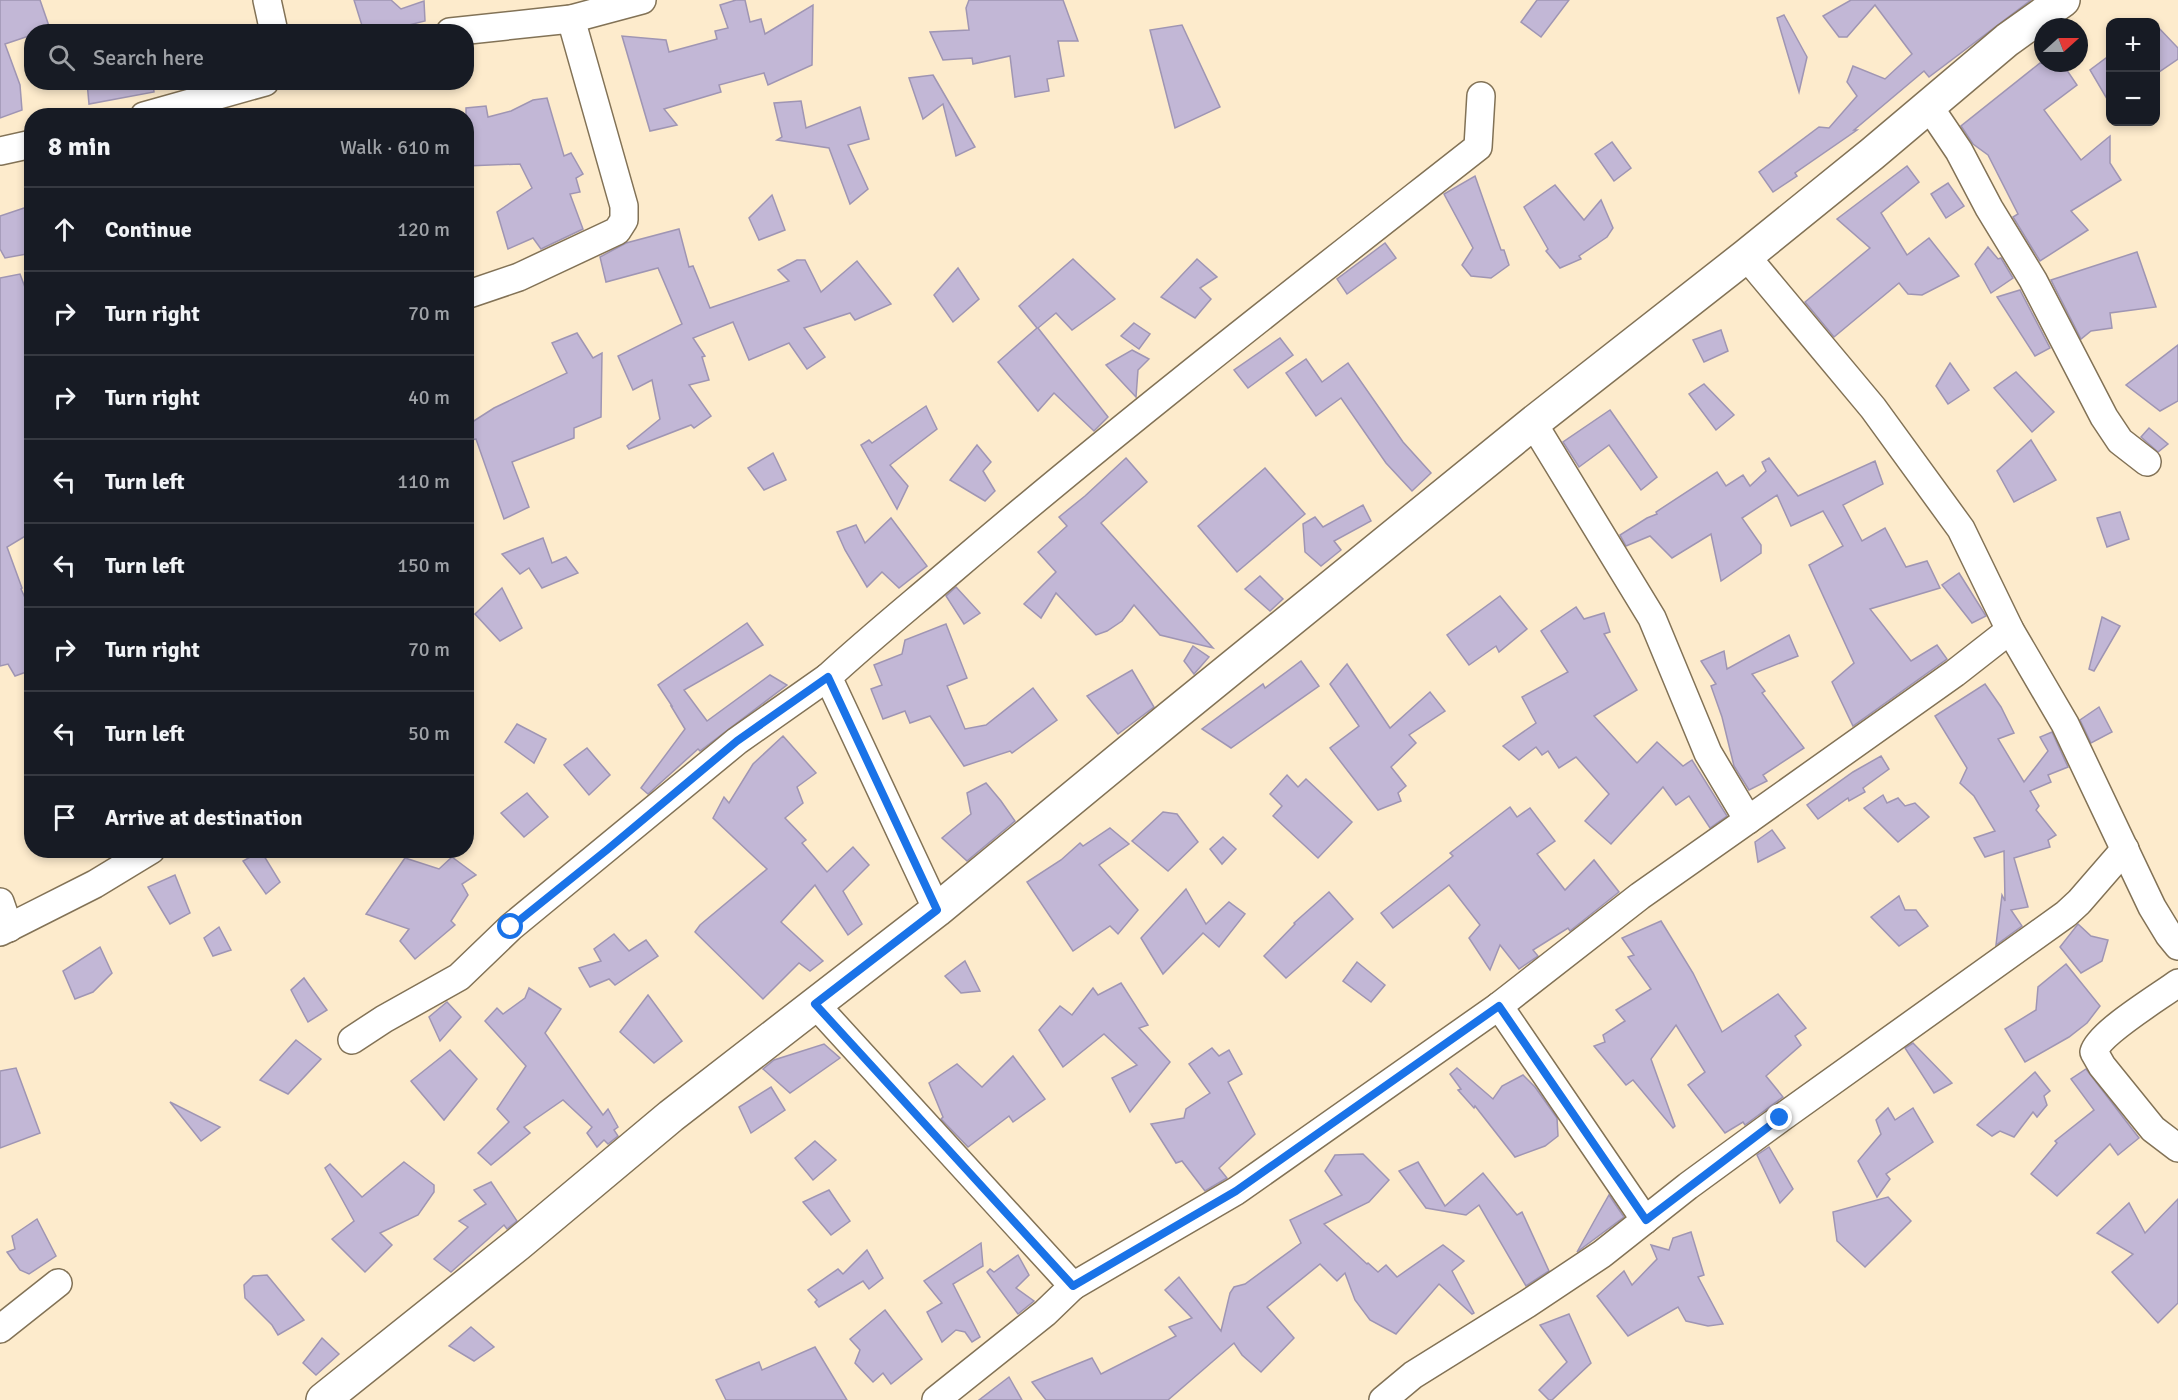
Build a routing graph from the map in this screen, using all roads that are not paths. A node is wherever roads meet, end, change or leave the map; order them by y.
1 (267, 0) edge
2 (642, 0) edge
3 (2063, 0) edge
4 (571, 19) junction
5 (272, 24) edge
6 (474, 29) edge
7 (237, 90) edge
8 (1481, 96) dead end
9 (1928, 105) junction
10 (172, 108) edge
11 (24, 146) edge
12 (0, 151) edge
13 (1746, 256) junction
14 (474, 292) edge
15 (1533, 423) junction
16 (2146, 462) dead end
17 (2010, 630) junction
18 (828, 677) junction
19 (1748, 820) junction
20 (2125, 849) junction
21 (138, 858) edge
22 (0, 902) edge
23 (937, 910) junction
24 (4, 930) edge
25 (2178, 946) edge
26 (2178, 983) edge
27 (815, 1004) junction
28 (1499, 1006) junction
29 (352, 1040) dead end
30 (2178, 1148) edge
31 (1646, 1220) junction
32 (58, 1283) dead end
33 (1073, 1286) junction
34 (0, 1329) edge
35 (323, 1400) edge
36 (936, 1400) edge
37 (1383, 1400) edge

1 - 5 street
2 - 4 street
3 - 9 street
4 - 6 street
4 - 14 street
7 - 10 street
8 - 18 street
9 - 13 street
9 - 16 street
11 - 12 street
13 - 15 street
13 - 17 street
15 - 19 street
15 - 23 street
17 - 19 street
17 - 20 street
18 - 23 street
18 - 29 street
19 - 28 street
20 - 25 street
20 - 31 street
21 - 24 street
22 - 24 street
23 - 27 street
26 - 30 street
27 - 33 street
27 - 35 street
28 - 31 street
28 - 33 street
31 - 37 street
32 - 34 street
33 - 36 street

